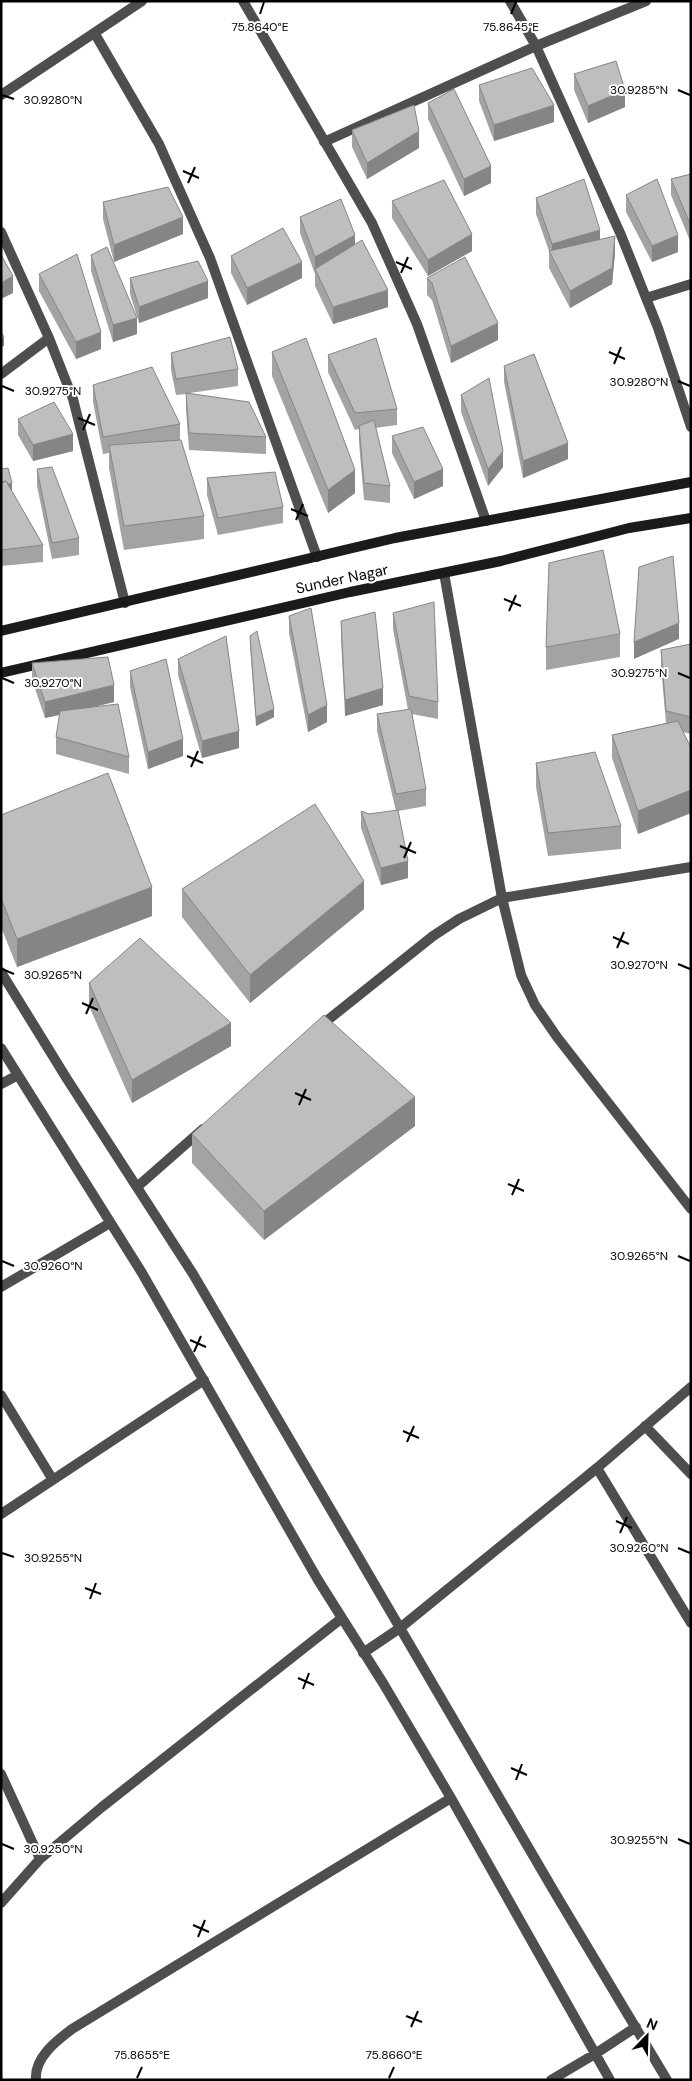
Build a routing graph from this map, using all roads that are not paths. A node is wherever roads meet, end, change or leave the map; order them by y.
1 (142, 1) edge
2 (243, 1) edge
3 (510, 1) edge
4 (646, 1) edge
5 (95, 34) junction
6 (536, 46) junction
7 (1, 95) edge
8 (324, 142) junction
9 (1, 232) edge
10 (691, 284) edge
11 (646, 298) junction
12 (50, 338) junction
13 (1, 374) edge
14 (691, 427) edge
15 (691, 482) edge
16 (691, 518) edge
17 (486, 521) junction
18 (317, 557) junction
19 (444, 572) junction
20 (125, 603) junction
21 (1, 631) edge
22 (1, 673) edge
23 (691, 867) edge
24 (502, 898) junction
25 (1, 972) edge
26 (313, 1032) edge
27 (1, 1048) edge
28 (18, 1074) junction
29 (1, 1084) edge
30 (210, 1122) edge
31 (137, 1187) junction
32 (691, 1209) edge
33 (110, 1223) junction
34 (1, 1286) edge
35 (204, 1380) junction
36 (691, 1387) edge
37 (1, 1395) edge
38 (645, 1426) junction
39 (597, 1468) junction
40 (691, 1474) edge
41 (53, 1480) junction
42 (1, 1514) edge
43 (342, 1618) junction
44 (691, 1623) edge
45 (400, 1628) junction
46 (363, 1653) junction
47 (1, 1774) edge
48 (450, 1798) junction
49 (40, 1860) junction
50 (1, 1903) edge
51 (636, 2027) junction
52 (595, 2054) junction
53 (36, 2080) edge
54 (551, 2080) edge
55 (610, 2080) edge
56 (667, 2080) edge

1 - 5 street
2 - 8 street
3 - 6 street
4 - 6 street
5 - 7 street
5 - 18 street
6 - 8 street
6 - 11 street
8 - 17 street
9 - 12 street
10 - 11 street
11 - 14 street
12 - 13 street
12 - 20 street
15 - 17 street
16 - 19 street, Sunder Nagar
17 - 18 street
18 - 20 street
19 - 22 street, Sunder Nagar
19 - 24 street
20 - 21 street
23 - 24 street
24 - 26 street
24 - 32 street
25 - 31 street
27 - 28 street
28 - 29 street
28 - 33 street
30 - 31 street
31 - 45 street
33 - 34 street
33 - 35 street
35 - 41 street
35 - 43 street
36 - 38 street
37 - 41 street
38 - 39 street
38 - 40 street
39 - 44 street
39 - 45 street
41 - 42 street
43 - 46 street
43 - 49 street
45 - 46 street
45 - 51 street
46 - 48 street
47 - 49 street
48 - 52 street
48 - 53 street
49 - 50 street
51 - 52 street
51 - 56 street
52 - 54 street
52 - 55 street

